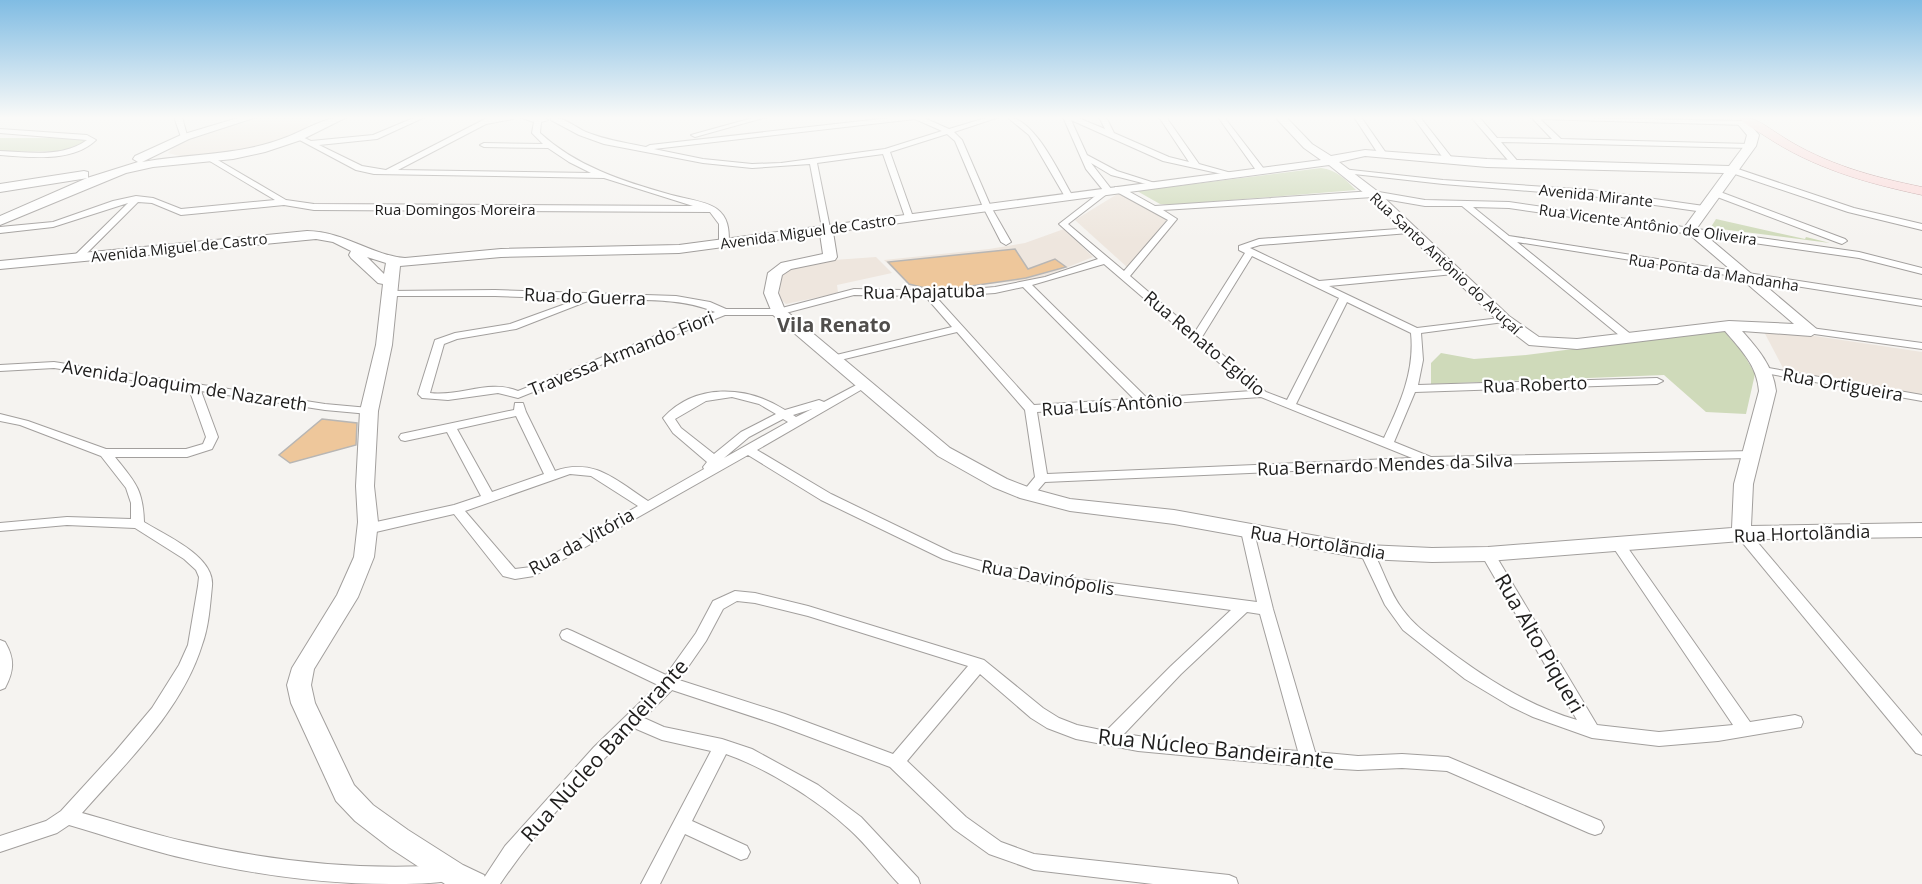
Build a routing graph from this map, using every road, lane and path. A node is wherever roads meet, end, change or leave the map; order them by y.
1 (139, 158) edge
2 (163, 158) edge
3 (207, 158) edge
4 (211, 158) edge
5 (340, 158) edge
6 (415, 158) edge
7 (570, 158) edge
8 (699, 158) edge
9 (833, 158) edge
10 (889, 158) edge
11 (966, 158) edge
12 (1046, 158) edge
13 (1086, 158) edge
14 (1088, 158) edge
15 (1166, 158) edge
16 (1191, 158) edge
17 (1252, 158) edge
18 (1321, 158) edge
19 (1337, 158) edge
20 (1432, 158) edge
21 (1511, 158) edge
22 (1741, 158) edge
23 (1814, 158) edge
24 (182, 160) junction
25 (1449, 160) joint
26 (813, 161) junction
27 (1325, 162) junction
28 (1516, 164) junction
29 (1196, 166) junction
30 (1732, 170) junction
31 (1261, 171) junction
32 (1345, 171) junction
33 (385, 174) junction
34 (1231, 174) junction
35 (604, 176) junction
36 (58, 180) junction
37 (1154, 184) junction
38 (0, 188) edge
39 (71, 189) junction
40 (1113, 189) junction
41 (1922, 189) edge
42 (1715, 193) junction
43 (1373, 194) junction
44 (1068, 195) junction
45 (136, 199) junction
46 (284, 202) junction
47 (1464, 204) junction
48 (987, 207) junction
49 (1156, 208) junction
50 (712, 209) junction
51 (1704, 209) junction
52 (909, 217) junction
53 (0, 221) edge
54 (1922, 227) edge
55 (826, 228) junction
56 (0, 229) edge
57 (1409, 230) junction
58 (1690, 230) junction
59 (1506, 238) junction
60 (1842, 241) dead end
61 (724, 242) junction
62 (1006, 242) dead end
63 (357, 248) junction
64 (1246, 250) junction
65 (78, 257) junction
66 (1105, 260) junction
67 (387, 263) junction
68 (0, 265) edge
69 (1454, 271) junction
70 (1922, 271) edge
71 (1125, 276) junction
72 (1747, 277) junction
73 (1026, 284) junction
74 (1318, 284) junction
75 (387, 287) junction
76 (928, 294) junction
77 (594, 297) junction
78 (1344, 298) junction
79 (1922, 303) edge
80 (724, 312) junction
81 (778, 312) junction
82 (1504, 319) junction
83 (1729, 326) junction
84 (957, 329) junction
85 (1416, 331) junction
86 (1811, 331) junction
87 (1197, 337) junction
88 (1629, 338) junction
89 (1922, 346) edge
90 (832, 359) junction
91 (0, 368) edge
92 (1763, 370) junction
93 (1657, 381) dead end
94 (862, 385) junction
95 (194, 387) junction
96 (1412, 389) junction
97 (1262, 394) junction
98 (518, 395) junction
99 (1922, 398) edge
100 (1144, 402) junction
101 (1290, 405) junction
102 (1031, 409) junction
103 (369, 411) junction
104 (520, 412) junction
105 (0, 417) edge
106 (790, 418) junction
107 (450, 427) junction
108 (405, 437) dead end
109 (1388, 443) junction
110 (748, 450) junction
111 (105, 453) junction
112 (1750, 454) junction
113 (1430, 461) junction
114 (717, 464) junction
115 (551, 475) junction
116 (1041, 478) junction
117 (1027, 494) junction
118 (489, 499) junction
119 (646, 506) junction
120 (457, 509) junction
121 (138, 524) junction
122 (0, 527) edge
123 (367, 529) junction
124 (1922, 530) edge
125 (1248, 531) junction
126 (1742, 534) junction
127 (1618, 544) junction
128 (1367, 552) junction
129 (1488, 554) junction
130 (1245, 606) junction
131 (1266, 609) junction
132 (567, 635) dead end
133 (0, 646) edge
134 (979, 664) junction
135 (669, 683) junction
136 (0, 684) edge
137 (631, 720) junction
138 (1795, 722) dead end
139 (1745, 729) junction
140 (1592, 731) junction
141 (1109, 739) junction
142 (722, 746) junction
143 (1922, 748) edge
144 (1309, 760) junction
145 (896, 762) junction
146 (66, 817) junction
147 (681, 824) junction
148 (1595, 827) dead end
149 (0, 844) edge
150 (741, 852) dead end
151 (453, 874) junction
152 (474, 884) edge
153 (489, 884) edge
154 (650, 884) edge
155 (910, 884) edge
156 (1229, 884) edge

1 - 36 street
2 - 24 street
3 - 24 street
4 - 46 street, Rua Domingos Moreira
5 - 33 street
6 - 33 street
7 - 35 street
8 - 26 street
9 - 26 street
10 - 52 street
11 - 48 street
12 - 44 street
13 - 40 street
14 - 37 street
15 - 29 street
16 - 29 street
17 - 31 street
18 - 27 street, Rua Santo Antônio do Aruçaí
19 - 27 street, Avenida Miguel de Castro
20 - 25 street, Avenida Miguel de Castro
21 - 28 street
22 - 30 street
23 - 41 main road
24 - 39 street
25 - 28 street, Avenida Miguel de Castro
26 - 55 street
27 - 31 street, Avenida Miguel de Castro
27 - 32 street, Rua Santo Antônio do Aruçaí
28 - 30 street, Avenida Miguel de Castro
29 - 34 street
30 - 42 street
30 - 54 street
31 - 34 street, Avenida Miguel de Castro
32 - 43 street, Rua Santo Antônio do Aruçaí
32 - 51 street, Avenida Mirante
33 - 35 street
34 - 37 street, Avenida Miguel de Castro
35 - 50 street
36 - 38 street
36 - 39 street
37 - 40 street, Avenida Miguel de Castro
39 - 53 street
40 - 44 street, Avenida Miguel de Castro
40 - 49 street
40 - 66 street, Rua Renato Egidio
42 - 51 street
42 - 60 street
43 - 47 street, Rua Vicente Antônio de Oliveira
43 - 49 street, Rua Vicente Antônio de Oliveira
43 - 57 street, Rua Santo Antônio do Aruçaí
44 - 48 street, Avenida Miguel de Castro
45 - 46 street
45 - 56 street
45 - 65 street
46 - 50 street, Rua Domingos Moreira
47 - 58 street, Rua Vicente Antônio de Oliveira
47 - 59 street
48 - 52 street, Avenida Miguel de Castro
48 - 62 street
49 - 71 street
50 - 61 street
51 - 58 street
52 - 55 street, Avenida Miguel de Castro
55 - 61 street, Avenida Miguel de Castro
55 - 81 street
57 - 64 street
57 - 69 street, Rua Santo Antônio do Aruçaí
58 - 70 street, Rua Vicente Antônio de Oliveira
58 - 72 street
59 - 72 street, Rua Ponta da Mandanha
59 - 88 street
61 - 67 street, Avenida Miguel de Castro
63 - 65 street, Avenida Miguel de Castro
63 - 67 street, Avenida Miguel de Castro
63 - 75 street
64 - 74 street
64 - 87 street
65 - 68 street, Avenida Miguel de Castro
66 - 71 street, Rua Renato Egidio
66 - 73 street, Rua Apajatuba
67 - 75 street
69 - 74 street
69 - 82 street, Rua Santo Antônio do Aruçaí
71 - 87 street, Rua Renato Egidio
72 - 79 street, Rua Ponta da Mandanha
72 - 86 street
73 - 76 street, Rua Apajatuba
73 - 100 street
74 - 78 street
75 - 77 street, Rua do Guerra
75 - 103 street
76 - 81 street, Rua Apajatuba
76 - 84 street
77 - 80 street, Rua do Guerra
77 - 98 street
78 - 85 street
78 - 101 street
80 - 81 street, Rua do Guerra
80 - 98 street, Travessa Armando Fiori
81 - 90 street, Rua Hortolãndia
82 - 85 street
82 - 88 street, Rua Santo Antônio do Aruçaí
83 - 86 street
83 - 88 street
83 - 92 street
84 - 90 street
84 - 102 street
85 - 96 street
86 - 89 street
87 - 97 street, Rua Renato Egidio
90 - 94 street, Rua Hortolãndia
91 - 95 street, Avenida Joaquim de Nazareth
92 - 99 street, Rua Ortigueira
92 - 112 street
93 - 96 street, Rua Roberto
94 - 106 street, Rua da Vitória
94 - 117 street, Rua Hortolãndia
95 - 103 street, Avenida Joaquim de Nazareth
95 - 111 street
96 - 109 street
97 - 100 street, Rua Luís Antônio
97 - 101 street, Rua Renato Egidio
98 - 104 street
100 - 102 street, Rua Luís Antônio
101 - 109 street, Rua Renato Egidio
102 - 116 street, Rua Luís Antônio
103 - 123 street
104 - 107 street
104 - 115 street
105 - 111 street
106 - 110 street, Rua da Vitória
106 - 114 street, Rua da Vitória
106 - 114 street
107 - 108 street
107 - 118 street
109 - 113 street, Rua Renato Egidio
110 - 114 street, Rua da Vitória
110 - 130 street, Rua Davinópolis
111 - 121 street
112 - 113 street, Rua Bernardo Mendes da Silva
112 - 126 street
113 - 116 street, Rua Bernardo Mendes da Silva
114 - 119 street, Rua da Vitória
115 - 118 street, Rua da Vitória
115 - 119 street, Rua da Vitória
116 - 117 street
117 - 125 street, Rua Hortolãndia
118 - 120 street, Rua da Vitória
119 - 120 street, Rua da Vitória
120 - 123 street
121 - 122 street
121 - 146 street
123 - 151 street
124 - 126 street, Rua Hortolãndia
125 - 128 street, Rua Hortolãndia
125 - 131 street
126 - 127 street, Rua Hortolãndia
126 - 143 street
127 - 129 street, Rua Hortolãndia
127 - 139 street
128 - 129 street, Rua Hortolãndia
128 - 140 street
129 - 140 street, Rua Alto Piqueri
130 - 131 street, Rua Davinópolis
130 - 141 street
131 - 144 street
132 - 135 street
133 - 136 street
134 - 135 street, Rua Núcleo Bandeirante
134 - 141 street, Rua Núcleo Bandeirante
134 - 145 street
135 - 137 street, Rua Núcleo Bandeirante
135 - 145 street
137 - 142 street
137 - 153 street, Rua Núcleo Bandeirante
138 - 139 street
139 - 140 street
141 - 144 street, Rua Núcleo Bandeirante
142 - 147 street
142 - 155 street
144 - 148 street, Rua Núcleo Bandeirante
145 - 156 street
146 - 149 street
146 - 151 street
147 - 150 street
147 - 154 street
151 - 152 street

